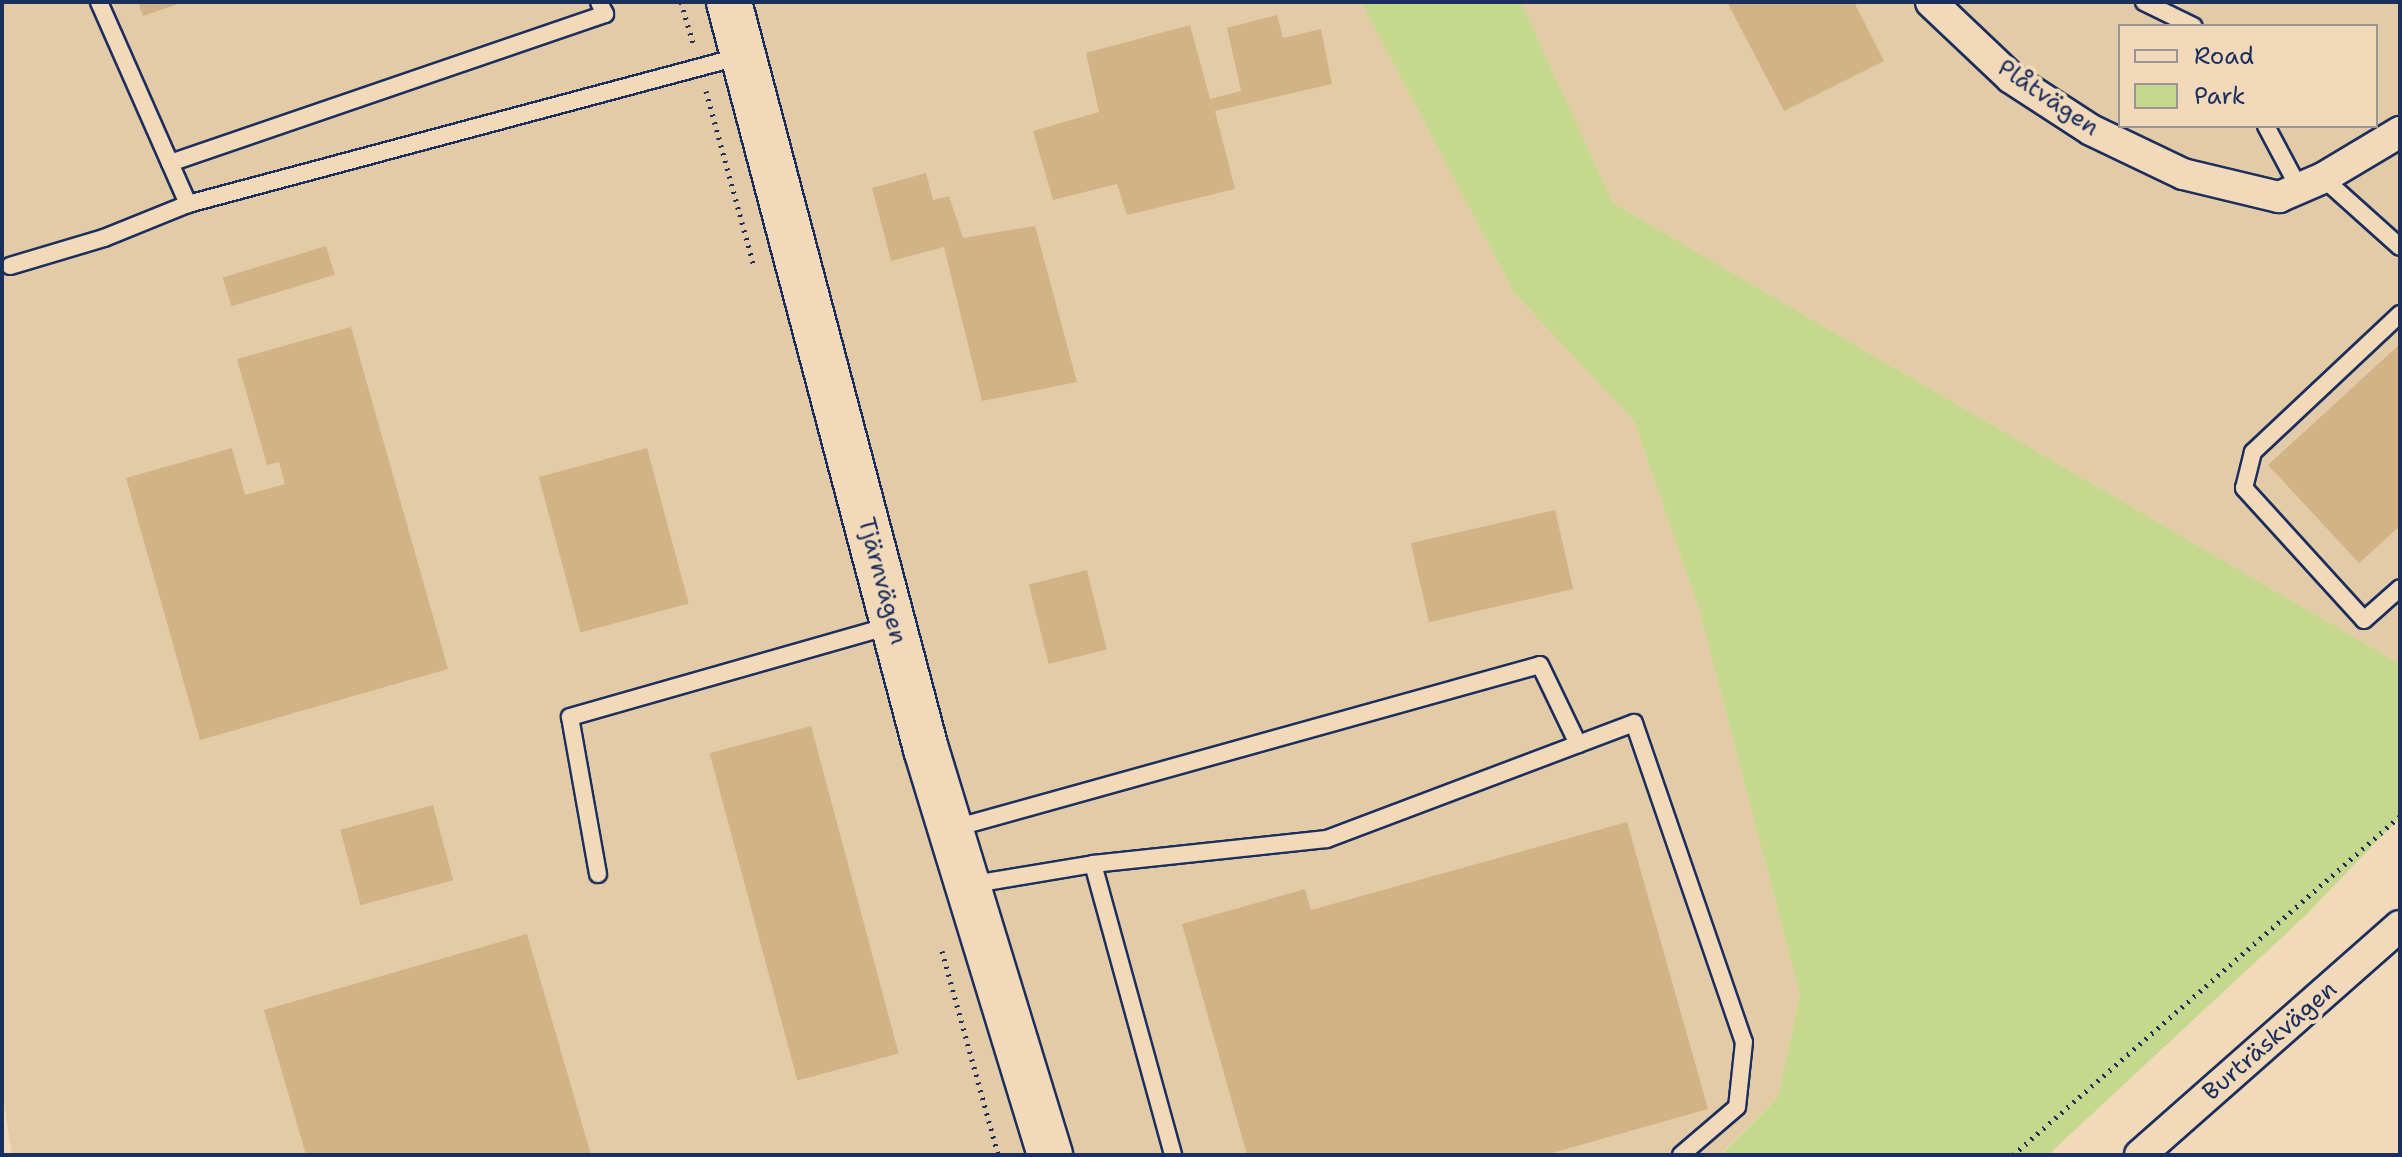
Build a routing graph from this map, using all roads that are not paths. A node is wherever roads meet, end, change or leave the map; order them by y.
1 (99, 2) edge
2 (599, 2) edge
3 (729, 2) edge
4 (1931, 2) edge
5 (2144, 2) edge
6 (2189, 24) edge
7 (743, 56) junction
8 (2268, 128) edge
9 (2400, 132) edge
10 (170, 163) junction
11 (2311, 183) junction
12 (188, 204) junction
13 (2400, 247) edge
14 (10, 266) dead end
15 (2400, 314) edge
16 (2400, 588) edge
17 (893, 625) junction
18 (1578, 744) junction
19 (950, 830) junction
20 (1093, 864) junction
21 (598, 874) dead end
22 (968, 885) junction
23 (2400, 926) edge
24 (1050, 1155) edge
25 (1173, 1155) edge
26 (1681, 1155) edge
27 (2140, 1155) edge

1 - 10 lane
2 - 10 lane
3 - 7 street, Tjärnvägen
4 - 11 street, Plåtvägen
5 - 6 lane
7 - 12 lane
7 - 17 street, Tjärnvägen
8 - 11 lane
9 - 11 street, Plåtvägen
10 - 12 lane
11 - 13 lane
12 - 14 lane
15 - 16 lane
17 - 19 street, Tjärnvägen
17 - 21 lane
18 - 19 lane
18 - 20 lane
18 - 26 lane
19 - 22 street, Tjärnvägen
20 - 22 lane
20 - 25 lane
22 - 24 street, Tjärnvägen
23 - 27 street, Burträskvägen

